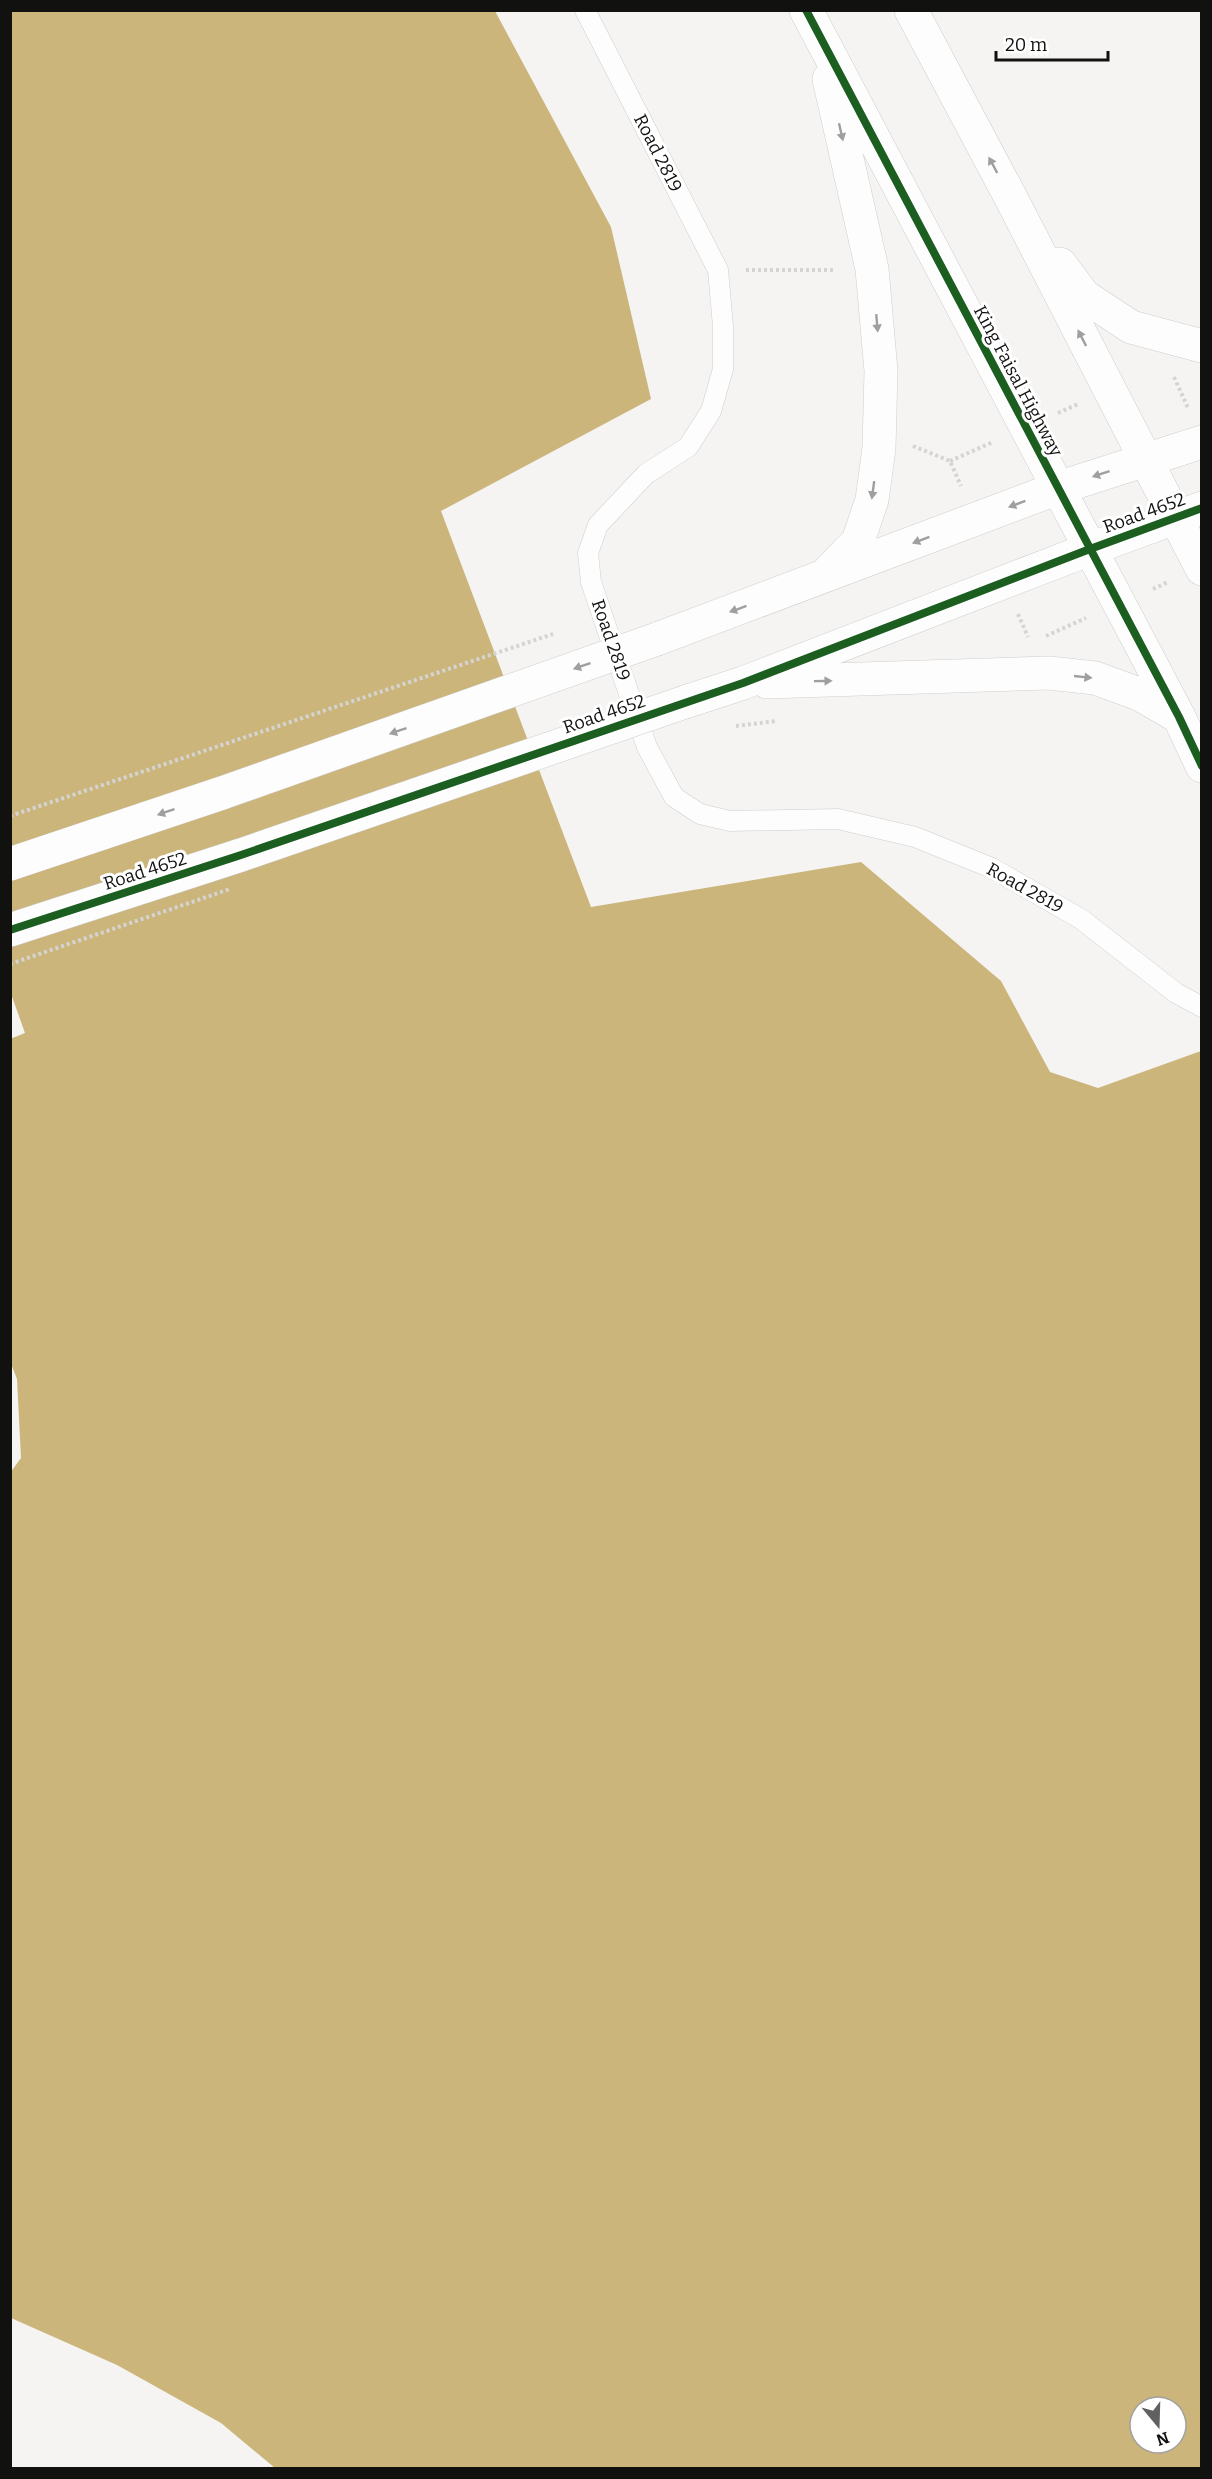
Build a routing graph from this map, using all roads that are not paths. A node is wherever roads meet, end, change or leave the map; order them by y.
1 (585, 10) edge
2 (911, 10) edge
3 (812, 22) edge
4 (1012, 200) junction
5 (1202, 346) edge
6 (1202, 442) edge
7 (1144, 460) junction
8 (1058, 488) junction
9 (1188, 513) edge
10 (1090, 549) junction
11 (1202, 568) edge
12 (821, 579) junction
13 (743, 683) junction
14 (1179, 717) junction
15 (1202, 766) edge
16 (10, 864) edge
17 (10, 930) edge
18 (1202, 1007) edge

1 - 18 lane, Road 2819
4 -> 2 street
3 - 8 street, King Faisal Highway
3 -> 12 street
4 - 5 street
7 -> 4 street
6 - 7 street
7 -> 8 street
7 - 9 street
8 - 10 street, King Faisal Highway
8 -> 12 street
9 - 10 street, Road 4652
9 - 11 street
10 - 13 street, Road 4652
10 - 14 street, King Faisal Highway
12 -> 16 street, bridge
13 -> 14 street
13 - 17 street, Road 4652, bridge
14 - 15 street, King Faisal Highway

